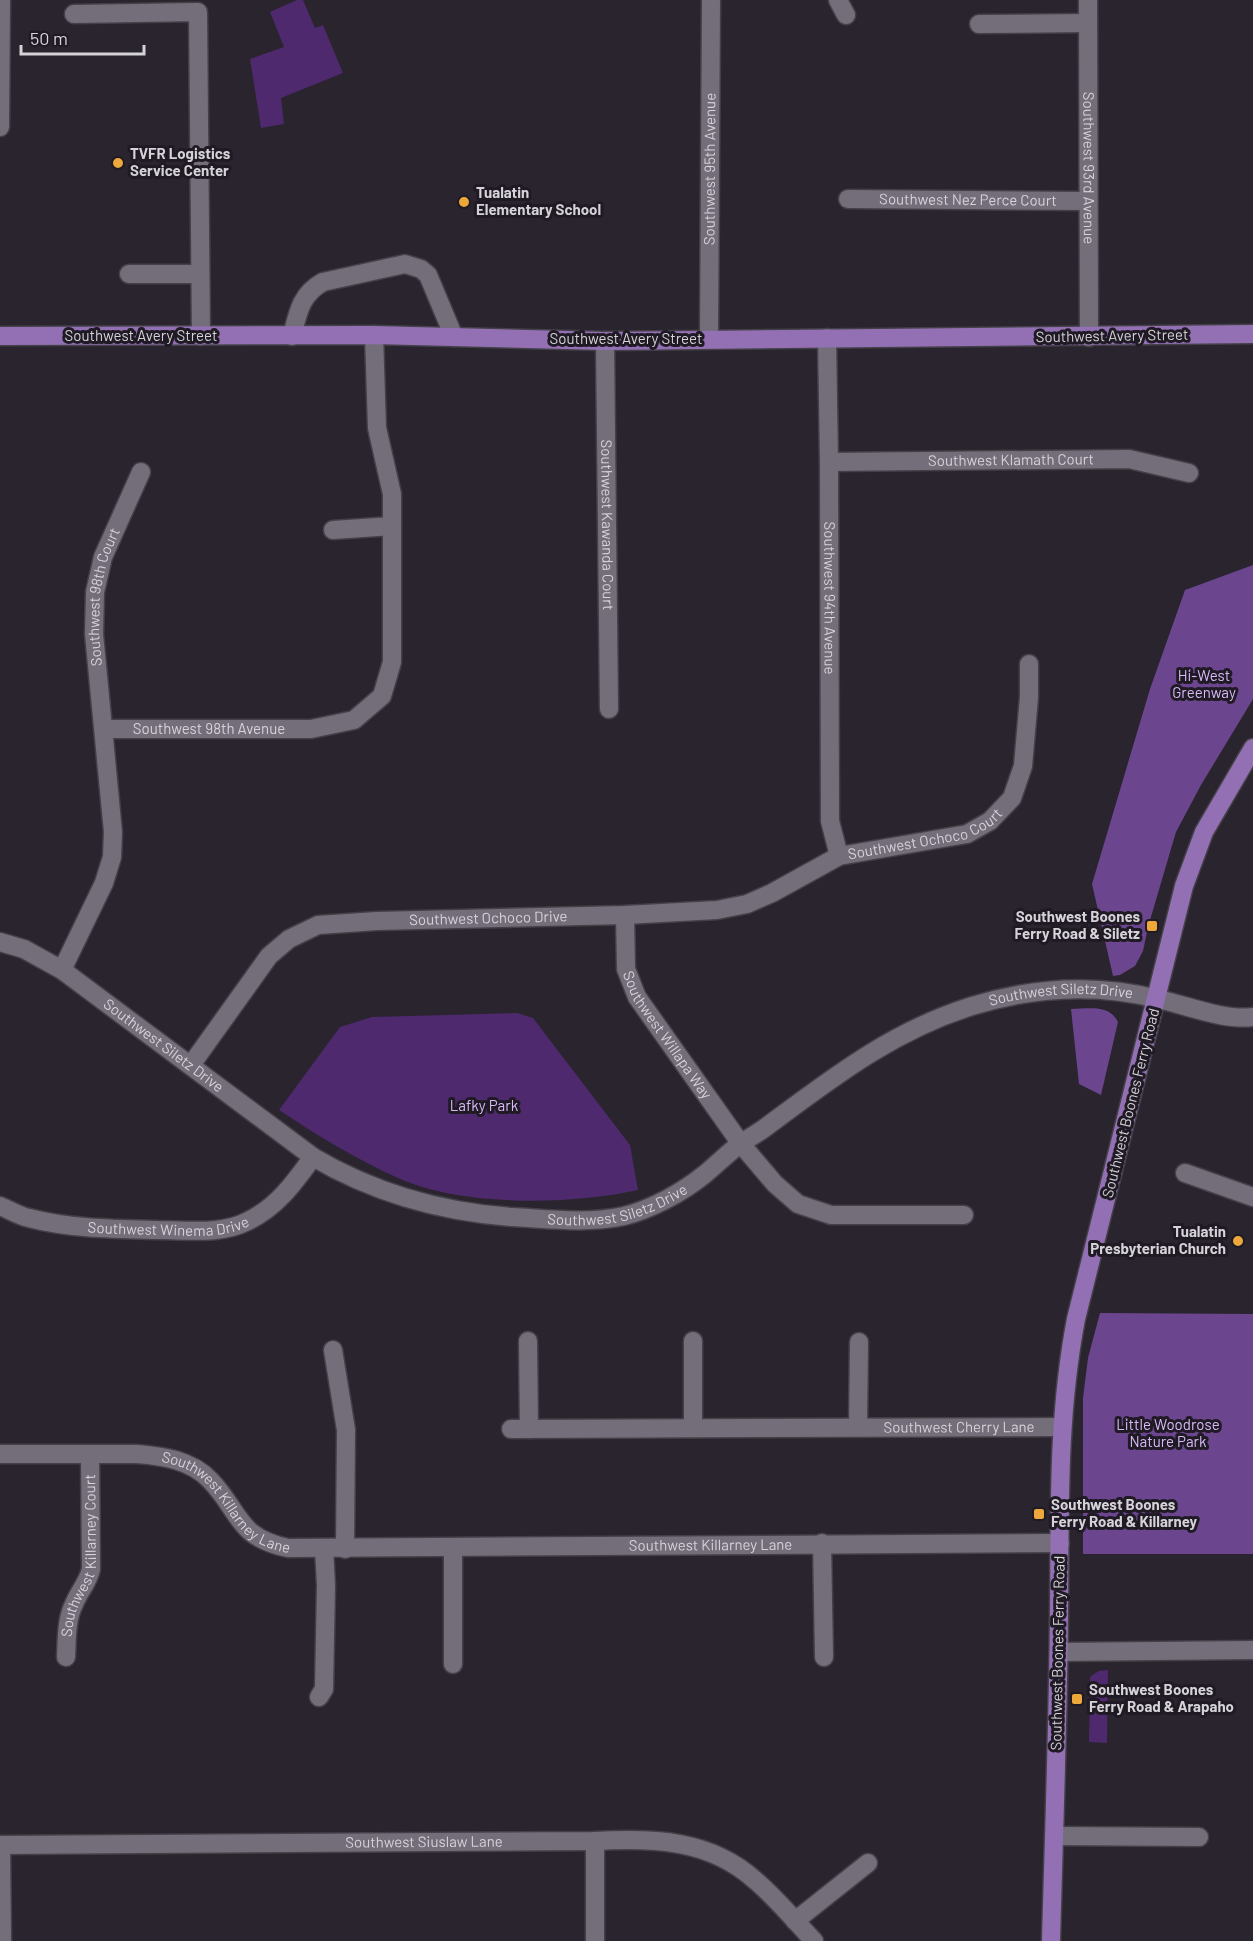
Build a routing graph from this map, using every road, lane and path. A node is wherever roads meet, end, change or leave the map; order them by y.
1 (711, 0) edge
2 (1088, 0) edge
3 (1, 5) edge
4 (74, 14) dead end
5 (1088, 23) junction
6 (978, 24) dead end
7 (0, 61) edge
8 (0, 111) edge
9 (0, 127) edge
10 (848, 199) dead end
11 (1088, 201) junction
12 (129, 274) dead end
13 (200, 274) junction
14 (1253, 334) edge
15 (374, 335) junction
16 (0, 336) edge
17 (201, 336) junction
18 (292, 336) junction
19 (454, 337) junction
20 (1089, 337) junction
21 (827, 338) junction
22 (709, 339) junction
23 (605, 340) junction
24 (830, 462) junction
25 (141, 472) dead end
26 (1189, 473) dead end
27 (392, 526) junction
28 (333, 530) dead end
29 (1029, 664) dead end
30 (609, 709) dead end
31 (105, 729) junction
32 (1253, 748) edge
33 (839, 856) junction
34 (625, 915) junction
35 (0, 942) edge
36 (62, 970) junction
37 (1157, 998) junction
38 (1253, 1017) edge
39 (191, 1065) junction
40 (741, 1144) junction
41 (313, 1157) junction
42 (1185, 1173) dead end
43 (1253, 1197) edge
44 (0, 1206) edge
45 (964, 1215) dead end
46 (528, 1341) dead end
47 (693, 1341) dead end
48 (859, 1342) dead end
49 (333, 1350) dead end
50 (858, 1427) junction
51 (1062, 1427) junction
52 (693, 1428) junction
53 (0, 1454) edge
54 (90, 1454) junction
55 (822, 1543) junction
56 (1060, 1543) junction
57 (453, 1548) junction
58 (324, 1549) junction
59 (345, 1549) junction
60 (1253, 1650) edge
61 (1059, 1652) junction
62 (66, 1657) dead end
63 (824, 1657) dead end
64 (453, 1664) dead end
65 (319, 1697) dead end
66 (1054, 1836) junction
67 (1199, 1837) dead end
68 (595, 1841) junction
69 (1, 1845) edge
70 (868, 1863) dead end
71 (795, 1921) junction
72 (2, 1941) edge
73 (595, 1941) edge
74 (814, 1941) edge
75 (1051, 1941) edge

1 - 22 street, Southwest 95th Avenue
2 - 5 street, Southwest 93rd Avenue
3 - 7 street
4 - 13 street
5 - 6 street
5 - 11 street, Southwest 93rd Avenue
7 - 8 street
8 - 9 street
10 - 11 street, Southwest Nez Perce Court
11 - 20 street, Southwest 93rd Avenue
12 - 13 street
13 - 17 street
14 - 20 main road, Southwest Avery Street
15 - 18 main road, Southwest Avery Street
15 - 19 main road, Southwest Avery Street
15 - 27 street, Southwest 98th Avenue
16 - 17 main road, Southwest Avery Street
17 - 18 main road, Southwest Avery Street
18 - 19 street
19 - 23 main road, Southwest Avery Street
20 - 21 main road, Southwest Avery Street
21 - 22 main road, Southwest Avery Street
21 - 24 street, Southwest 94th Avenue
22 - 23 main road, Southwest Avery Street
23 - 30 street, Southwest Kawanda Court
24 - 26 street, Southwest Klamath Court
24 - 33 street, Southwest 94th Avenue
25 - 31 street, Southwest 98th Court
27 - 28 street
27 - 31 street, Southwest 98th Avenue
29 - 33 street, Southwest Ochoco Court
31 - 36 street
32 - 37 main road, Southwest Boones Ferry Road
33 - 34 street, Southwest Ochoco Drive
34 - 39 street, Southwest Ochoco Drive
34 - 40 street, Southwest Willapa Way
35 - 36 street, Southwest Siletz Drive
36 - 39 street, Southwest Siletz Drive
37 - 38 street, Southwest Siletz Drive
37 - 40 street, Southwest Siletz Drive
37 - 51 main road, Southwest Boones Ferry Road
39 - 41 street, Southwest Siletz Drive
40 - 41 street, Southwest Siletz Drive
40 - 45 street, Southwest Willapa Way
41 - 44 street, Southwest Winema Drive
42 - 43 street
46 - 52 street, Southwest Cherry Lane
47 - 52 street
48 - 50 street
49 - 59 street
50 - 51 street, Southwest Cherry Lane
50 - 52 street, Southwest Cherry Lane
51 - 56 main road, Southwest Boones Ferry Road
53 - 54 street, Southwest Killarney Lane
54 - 58 street, Southwest Killarney Lane
54 - 62 street, Southwest Killarney Court
55 - 56 street, Southwest Killarney Lane
55 - 57 street, Southwest Killarney Lane
55 - 63 street
56 - 61 main road, Southwest Boones Ferry Road
57 - 59 street, Southwest Killarney Lane
57 - 64 street
58 - 59 street, Southwest Killarney Lane
58 - 65 street
60 - 61 street
61 - 66 main road, Southwest Boones Ferry Road
66 - 67 street
66 - 75 main road, Southwest Boones Ferry Road
68 - 69 street, Southwest Siuslaw Lane
68 - 71 street, Southwest Siuslaw Lane
68 - 73 street
69 - 72 street
70 - 71 street
71 - 74 street, Southwest Siuslaw Lane

